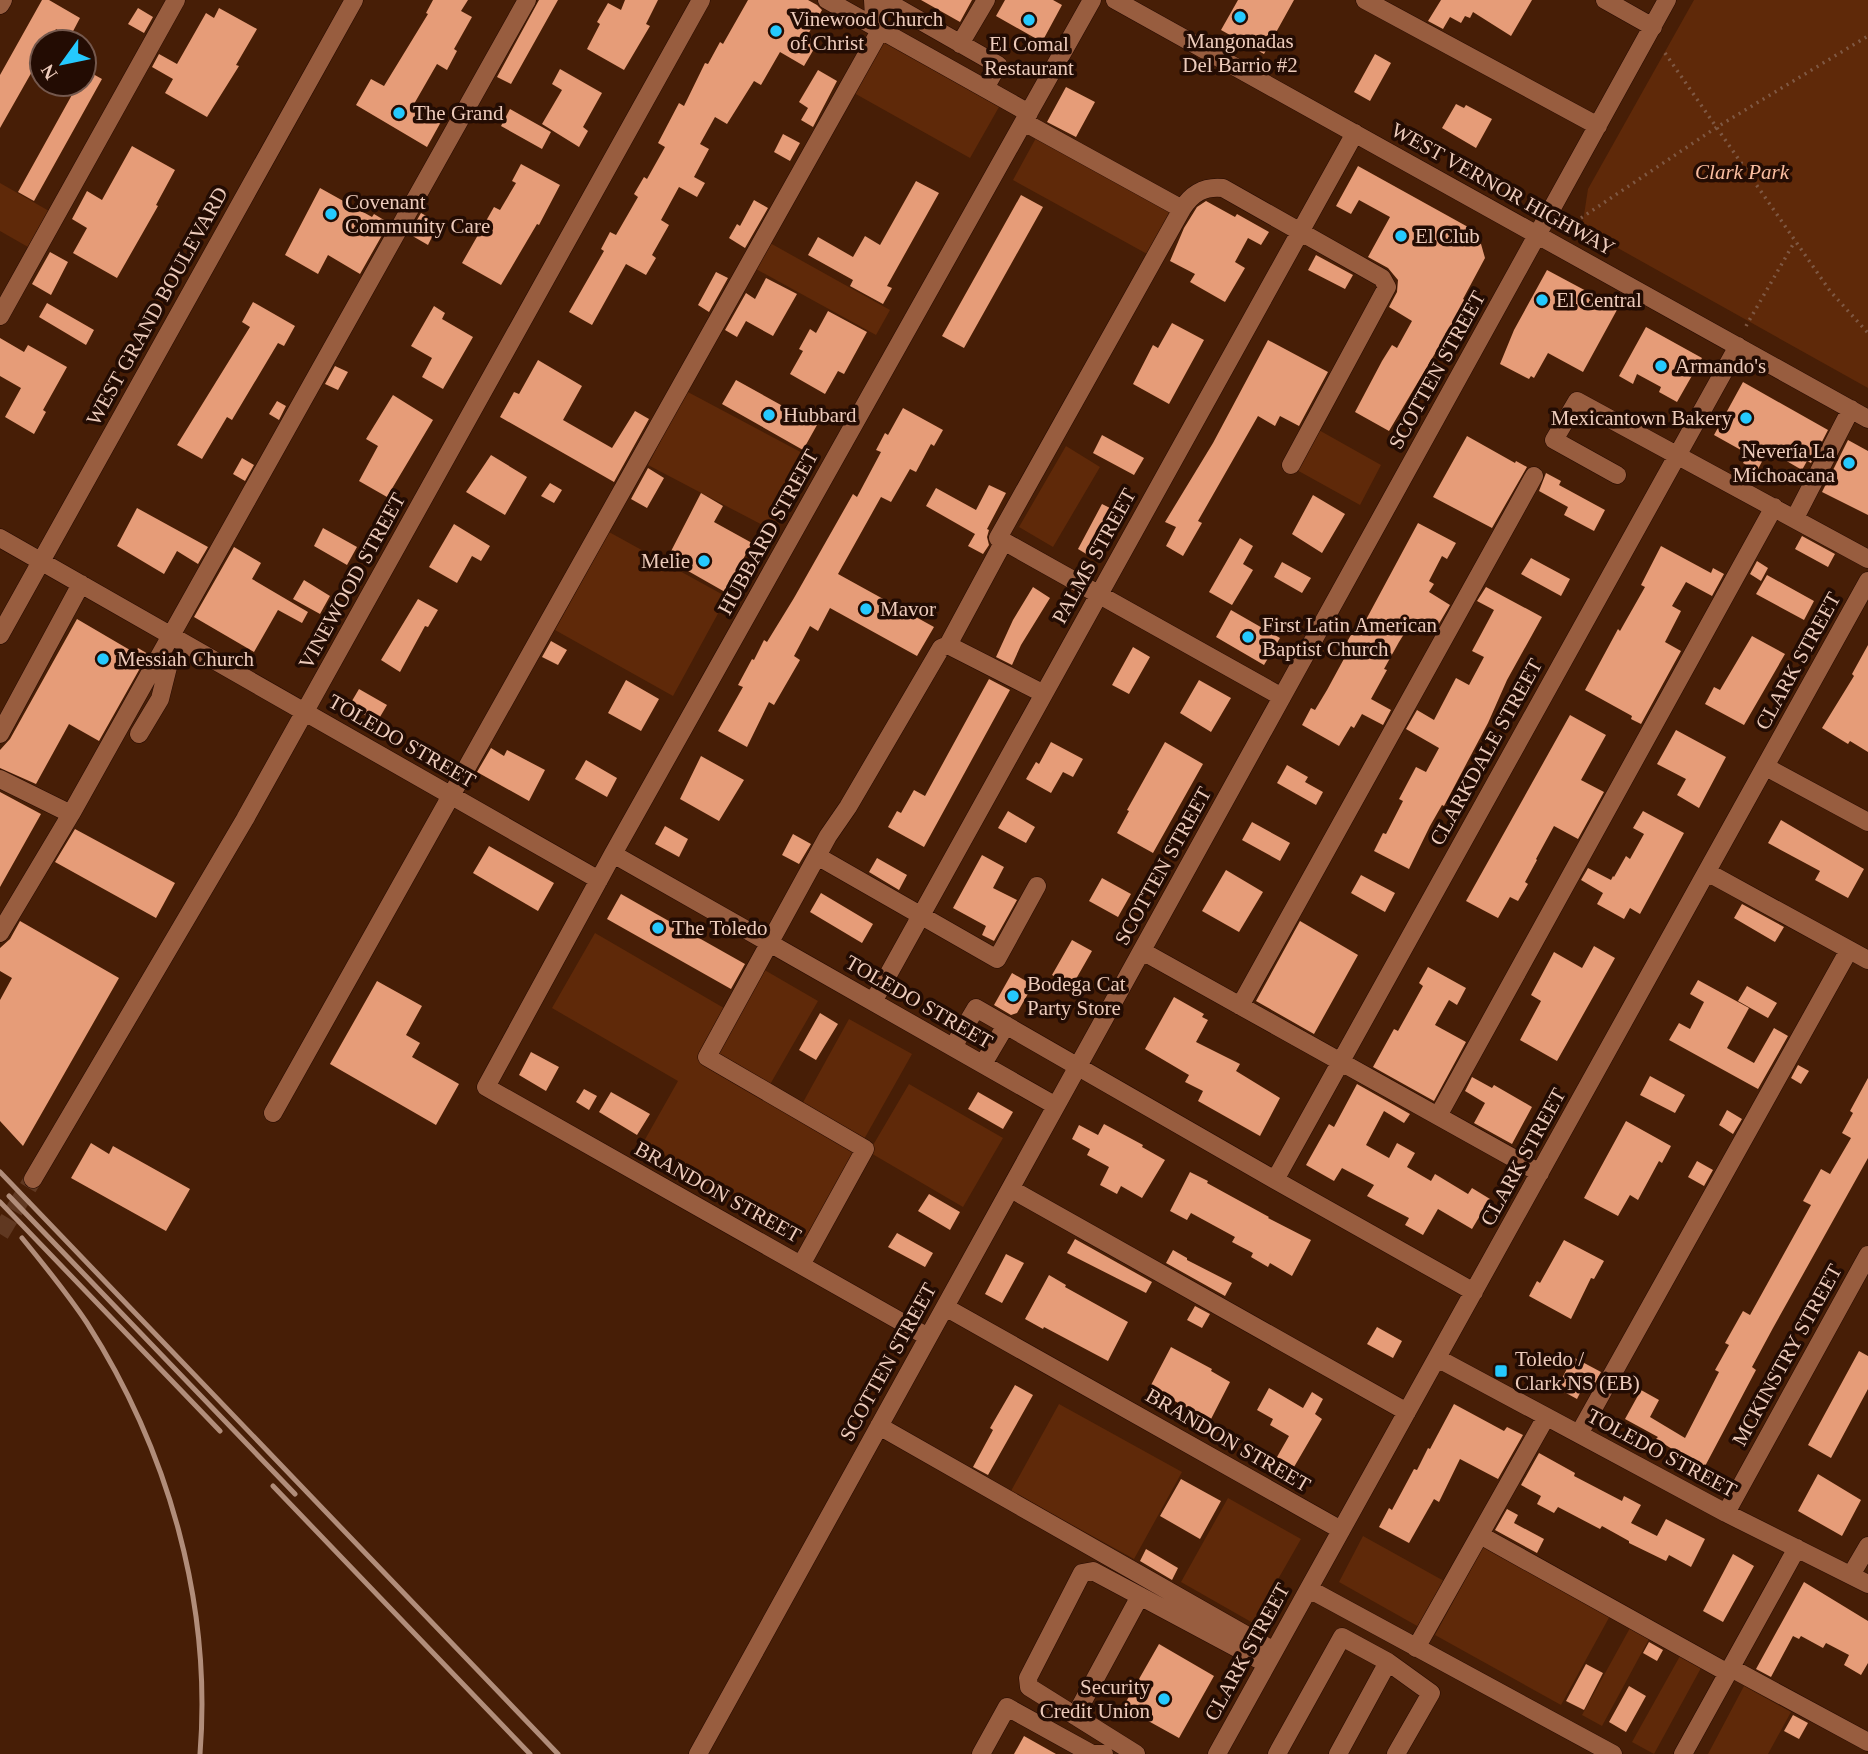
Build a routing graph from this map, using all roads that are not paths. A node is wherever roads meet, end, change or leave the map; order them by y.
1 (3, 0) edge
2 (177, 0) edge
3 (354, 0) edge
4 (527, 0) edge
5 (701, 0) edge
6 (873, 0) edge
7 (884, 0) edge
8 (986, 0) edge
9 (1092, 0) edge
10 (1115, 0) edge
11 (1365, 0) edge
12 (1605, 0) edge
13 (1667, 0) edge
14 (837, 2) edge
15 (0, 5) edge
16 (1653, 27) junction
17 (881, 29) junction
18 (960, 44) junction
19 (985, 88) junction
20 (1026, 118) junction
21 (1598, 126) junction
22 (1355, 133) junction
23 (1182, 209) junction
24 (1300, 234) junction
25 (1537, 235) junction
26 (0, 316) edge
27 (1738, 346) junction
28 (1851, 409) junction
29 (1868, 419) edge
30 (1678, 455) junction
31 (1291, 464) dead end
32 (1617, 475) dead end
33 (1534, 476) dead end
34 (1774, 507) junction
35 (1795, 518) junction
36 (0, 538) edge
37 (1001, 540) junction
38 (1868, 559) edge
39 (41, 562) junction
40 (1868, 581) edge
41 (81, 584) junction
42 (1099, 594) junction
43 (0, 635) edge
44 (172, 636) junction
45 (948, 645) junction
46 (160, 656) junction
47 (1044, 694) junction
48 (1282, 697) junction
49 (305, 712) junction
50 (0, 734) edge
51 (139, 734) dead end
52 (1766, 766) junction
53 (0, 779) edge
54 (452, 796) junction
55 (71, 814) junction
56 (1866, 816) edge
57 (613, 854) junction
58 (817, 856) junction
59 (1707, 872) junction
60 (599, 880) junction
61 (1037, 886) dead end
62 (921, 915) junction
63 (0, 933) edge
64 (769, 942) junction
65 (1849, 950) junction
66 (1142, 951) junction
67 (1868, 960) edge
68 (873, 1002) junction
69 (1240, 1006) junction
70 (1006, 1025) junction
71 (953, 1047) junction
72 (1340, 1062) junction
73 (983, 1064) junction
74 (1079, 1065) junction
75 (486, 1087) joint
76 (1056, 1106) junction
77 (273, 1113) dead end
78 (1438, 1116) junction
79 (1540, 1173) junction
80 (33, 1179) tunnel mouth
81 (1275, 1180) junction
82 (1011, 1189) junction
83 (1868, 1255) edge
84 (801, 1265) junction
85 (1474, 1292) junction
86 (945, 1307) junction
87 (928, 1337) junction
88 (1437, 1358) junction
89 (1407, 1412) junction
90 (1546, 1417) junction
91 (879, 1426) junction
92 (1579, 1434) junction
93 (1726, 1513) junction
94 (1341, 1530) junction
95 (1480, 1535) junction
96 (1868, 1546) edge
97 (1797, 1548) junction
98 (1851, 1575) junction
99 (1868, 1584) edge
100 (1308, 1589) junction
101 (1140, 1596) junction
102 (1416, 1647) junction
103 (1271, 1657) junction
104 (1388, 1662) junction
105 (1729, 1671) junction
106 (1075, 1716) junction
107 (1868, 1742) edge
108 (698, 1754) edge
109 (981, 1754) edge
110 (1092, 1754) edge
111 (1104, 1754) edge
112 (1136, 1754) edge
113 (1217, 1754) edge
114 (1277, 1754) edge
115 (1338, 1754) edge
116 (1396, 1754) edge
117 (1614, 1754) edge
118 (1683, 1754) edge

1 - 15 street
2 - 26 street
3 - 39 street, WEST GRAND BOULEVARD
4 - 44 street
5 - 49 street, VINEWOOD STREET
6 - 17 street
7 - 18 street
8 - 18 street
9 - 20 street, HUBBARD STREET
10 - 22 street, WEST VERNOR HIGHWAY
11 - 21 street
12 - 16 street
13 - 16 street, SCOTTEN STREET
14 - 17 street
16 - 21 street, SCOTTEN STREET
17 - 19 street
17 - 54 street
18 - 19 street
19 - 20 street
20 - 23 street
20 - 57 street, HUBBARD STREET
21 - 25 street, SCOTTEN STREET
22 - 24 street, PALMS STREET
22 - 25 street, WEST VERNOR HIGHWAY
23 - 24 street
23 - 37 street
24 - 31 street
24 - 42 street, PALMS STREET
25 - 27 street, WEST VERNOR HIGHWAY
25 - 48 street, SCOTTEN STREET
27 - 28 street, WEST VERNOR HIGHWAY
27 - 30 street, CLARKDALE STREET
28 - 29 street, WEST VERNOR HIGHWAY
28 - 35 street
30 - 32 street
30 - 34 street
30 - 72 street, CLARKDALE STREET
33 - 69 street
34 - 35 street
34 - 78 street
35 - 38 street
36 - 39 street, TOLEDO STREET
37 - 42 street
37 - 45 street
39 - 41 street, TOLEDO STREET
39 - 43 street, WEST GRAND BOULEVARD
40 - 52 street, CLARK STREET
41 - 44 street, TOLEDO STREET
41 - 50 street
42 - 47 street, PALMS STREET
42 - 48 street
44 - 46 street
44 - 49 street, TOLEDO STREET
45 - 47 street
45 - 58 street
46 - 51 street
46 - 55 street
47 - 62 street, PALMS STREET
48 - 66 street, SCOTTEN STREET
49 - 54 street, TOLEDO STREET
49 - 80 street, VINEWOOD STREET
52 - 56 street
52 - 59 street, CLARK STREET
53 - 55 street
54 - 60 street, TOLEDO STREET
54 - 77 street
55 - 63 street
57 - 60 street, HUBBARD STREET
57 - 64 street, TOLEDO STREET
58 - 62 street
58 - 64 street
59 - 65 street
59 - 79 street, CLARK STREET
60 - 75 street, HUBBARD STREET
61 - 62 street
62 - 68 street, PALMS STREET
64 - 68 street, TOLEDO STREET
64 - 84 street
65 - 67 street
65 - 92 street
66 - 69 street
66 - 74 street, SCOTTEN STREET
68 - 71 street, TOLEDO STREET
69 - 72 street
70 - 71 street
70 - 73 street
70 - 74 street
71 - 73 street, TOLEDO STREET
72 - 78 street
72 - 81 street, CLARKDALE STREET
73 - 76 street, TOLEDO STREET
74 - 76 street, SCOTTEN STREET
74 - 81 street
75 - 84 street, BRANDON STREET
76 - 82 street, SCOTTEN STREET
78 - 79 street
79 - 85 street, CLARK STREET
81 - 85 street
82 - 86 street, SCOTTEN STREET
82 - 89 street
83 - 93 street, MCKINSTRY STREET
84 - 87 street, BRANDON STREET
85 - 88 street, CLARK STREET
86 - 87 street, SCOTTEN STREET
86 - 94 street, BRANDON STREET
87 - 91 street, SCOTTEN STREET
88 - 89 street, CLARK STREET
88 - 90 street, TOLEDO STREET
89 - 94 street, CLARK STREET
90 - 92 street, TOLEDO STREET
90 - 95 street
91 - 103 street
91 - 108 street, SCOTTEN STREET
92 - 93 street, TOLEDO STREET
93 - 97 street, TOLEDO STREET
94 - 100 street, CLARK STREET
95 - 102 street
95 - 105 street
96 - 98 street
97 - 98 street, TOLEDO STREET
97 - 105 street
98 - 99 street, TOLEDO STREET
100 - 102 street
100 - 103 street, CLARK STREET
101 - 103 street
101 - 106 street
101 - 106 street
102 - 117 street
103 - 113 street, CLARK STREET
104 - 114 street
104 - 115 street
104 - 116 street
105 - 107 street
105 - 118 street
106 - 112 street
109 - 110 street
110 - 111 street

